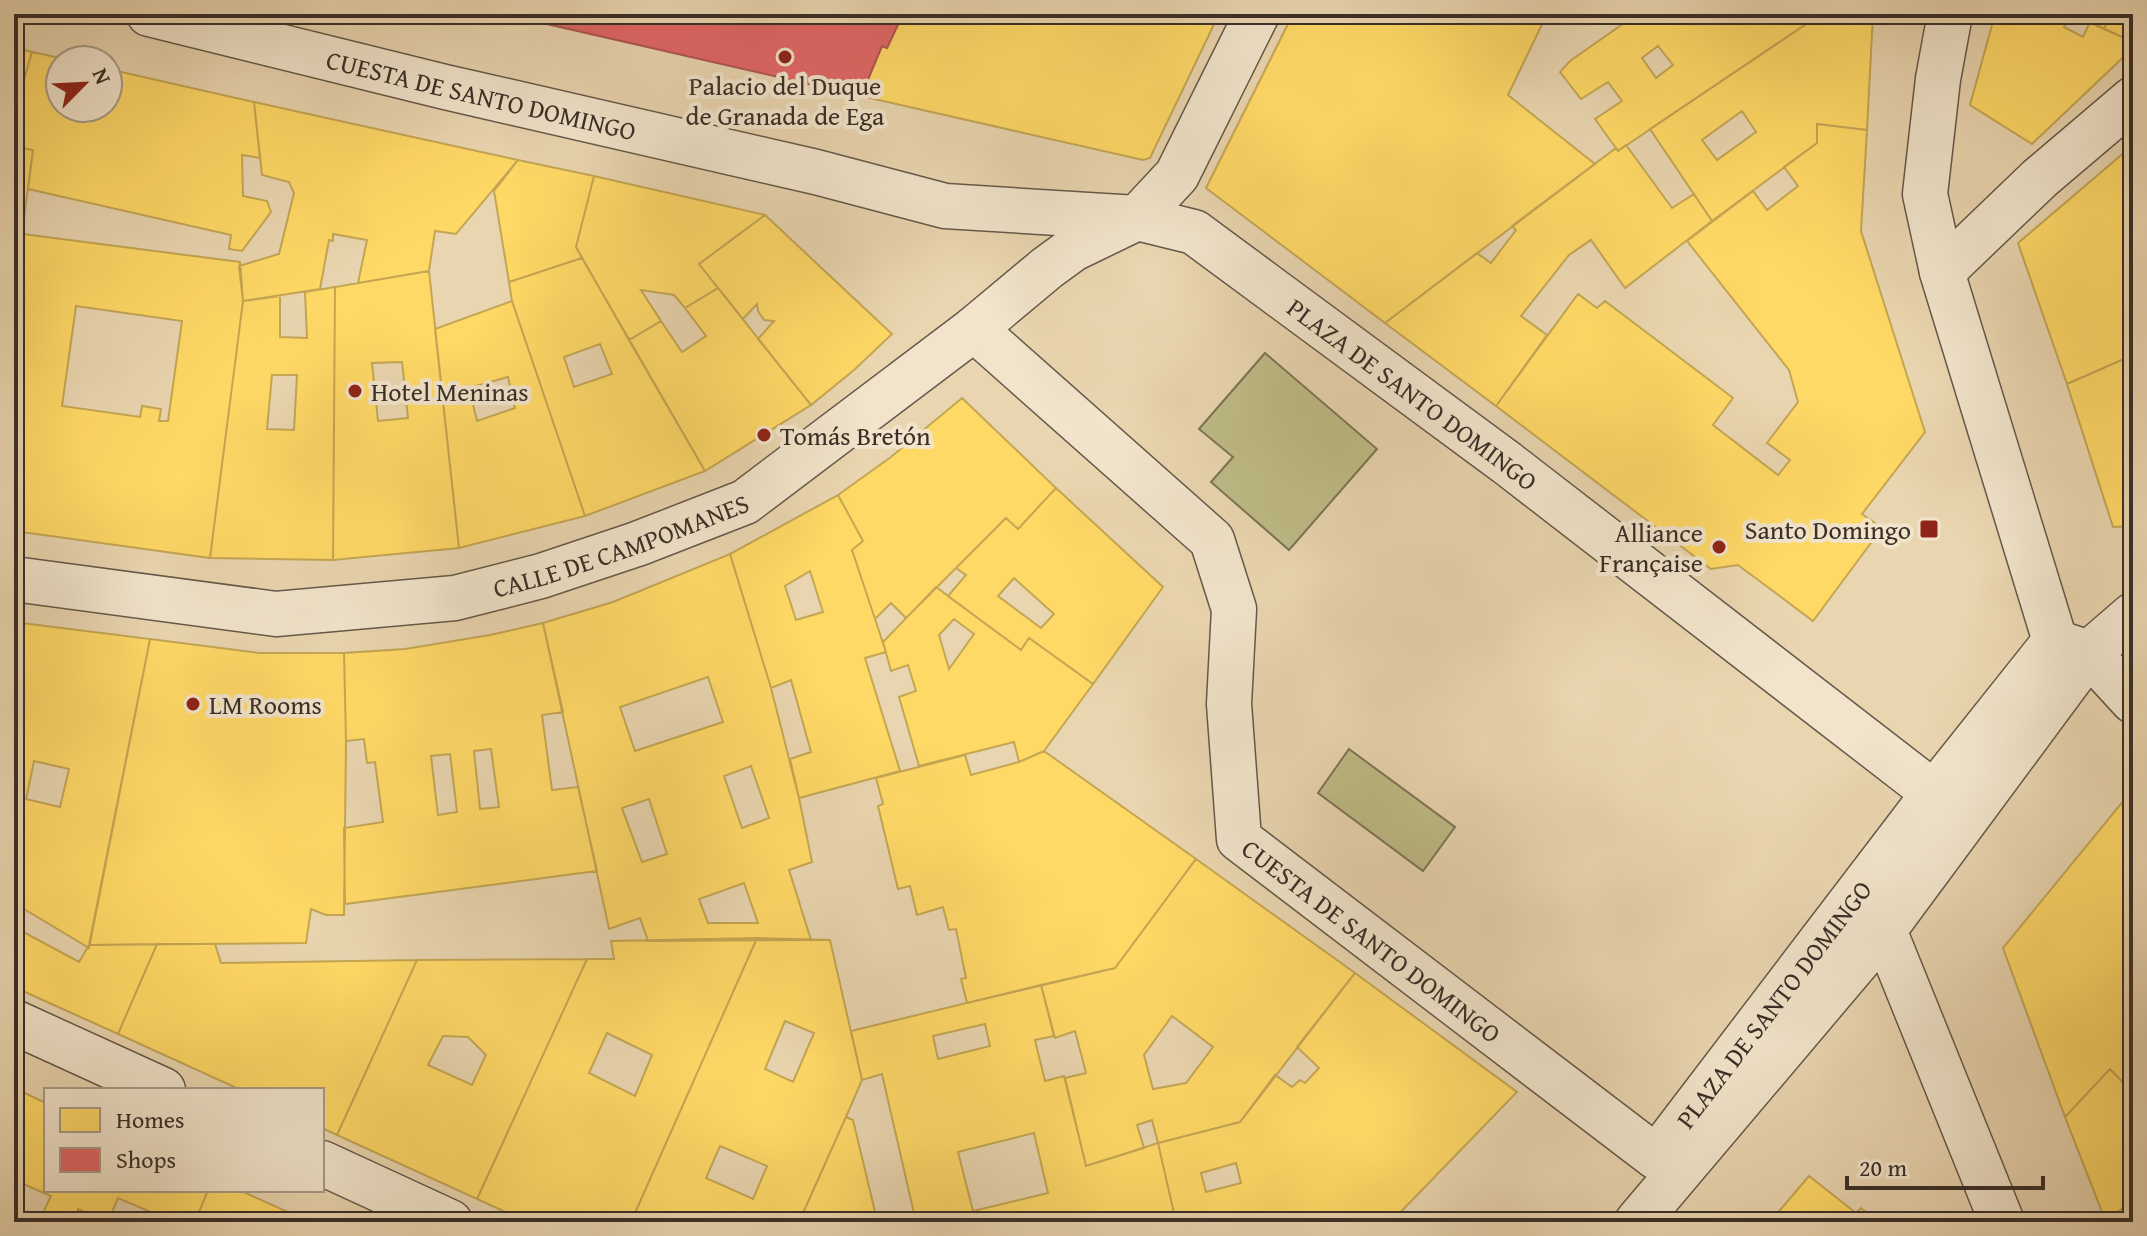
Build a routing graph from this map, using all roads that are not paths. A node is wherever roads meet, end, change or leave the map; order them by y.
1 (149, 14) edge
2 (1257, 14) edge
3 (1950, 14) edge
4 (2133, 99) edge
5 (816, 172) joint
6 (1137, 218) junction
7 (1942, 272) junction
8 (974, 329) junction
9 (14, 579) edge
10 (2133, 615) edge
11 (2072, 647) junction
12 (2133, 701) edge
13 (1934, 793) junction
14 (1874, 871) junction
15 (1884, 930) junction
16 (14, 1022) edge
17 (159, 1088) edge
18 (1656, 1157) junction
19 (324, 1164) edge
20 (450, 1222) edge
21 (1621, 1222) edge
22 (1637, 1222) edge
23 (2002, 1222) edge

1 - 5 street, CUESTA DE SANTO DOMINGO
2 - 6 street
3 - 7 street
4 - 7 street
5 - 6 street, PLAZA DE SANTO DOMINGO
6 - 8 street, CALLE DE CAMPOMANES
6 - 13 street, PLAZA DE SANTO DOMINGO
7 - 11 street
8 - 9 street, CALLE DE CAMPOMANES
8 - 18 street, CUESTA DE SANTO DOMINGO
10 - 11 street
11 - 12 street
11 - 13 street, PLAZA DE SANTO DOMINGO
11 - 15 street, PLAZA DE SANTO DOMINGO
13 - 14 street, PLAZA DE SANTO DOMINGO
13 - 15 street, PLAZA DE SANTO DOMINGO
14 - 15 street
14 - 18 street, PLAZA DE SANTO DOMINGO
15 - 22 street, PLAZA DE SANTO DOMINGO
15 - 23 street
16 - 17 street
18 - 21 street, PLAZA DE SANTO DOMINGO
19 - 20 street

